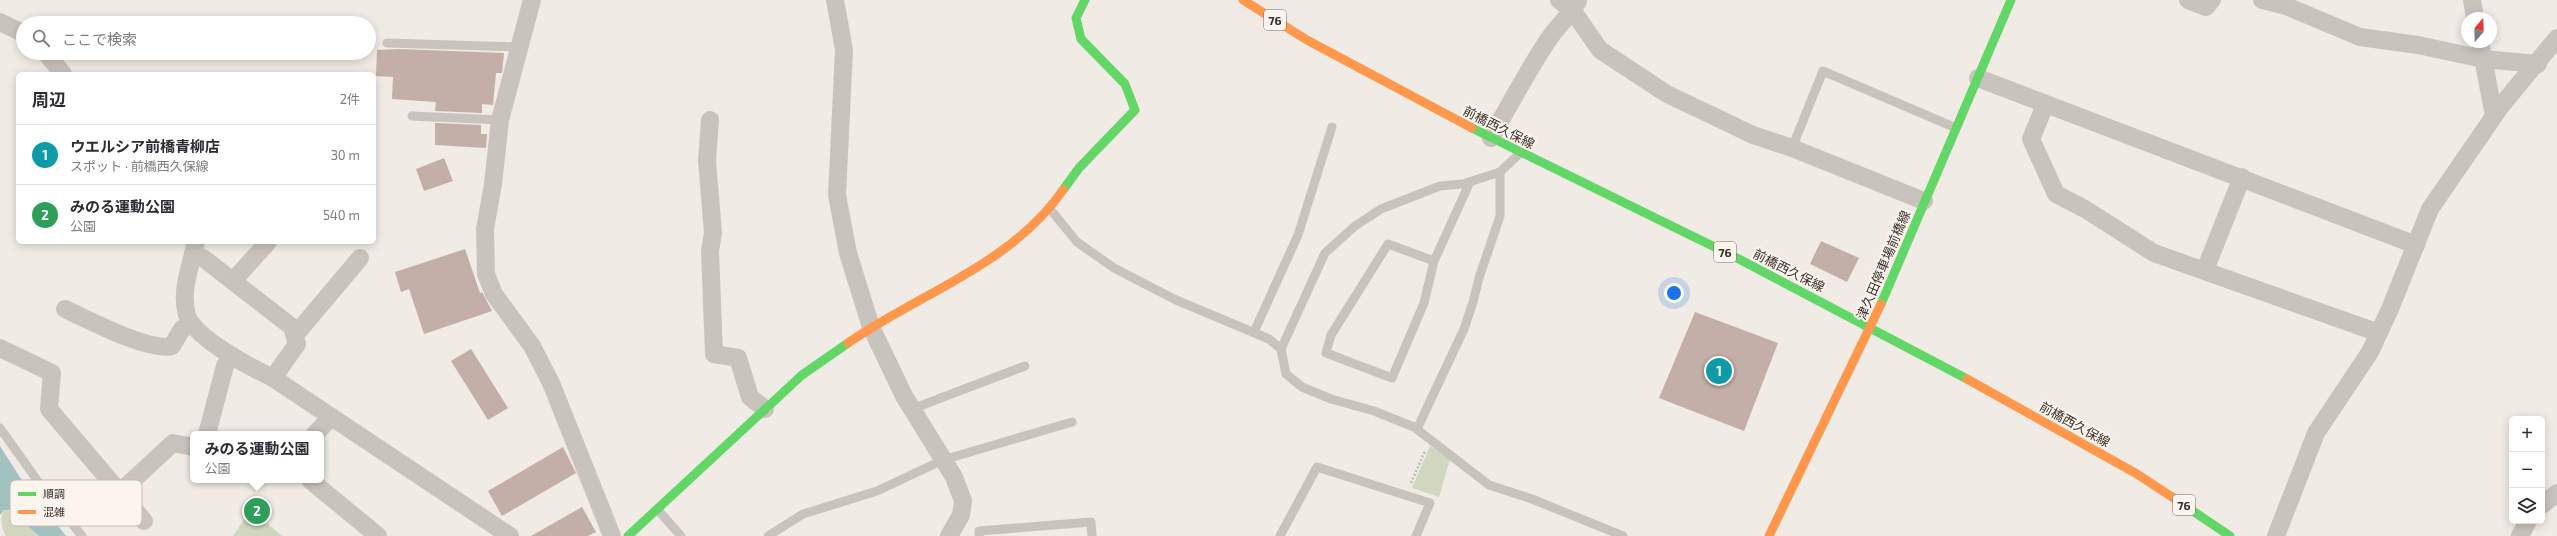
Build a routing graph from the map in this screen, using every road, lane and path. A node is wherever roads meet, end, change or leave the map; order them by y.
1 (532, 0) edge
2 (835, 0) edge
3 (1085, 0) edge
4 (1243, 0) edge
5 (1559, 0) edge
6 (2011, 0) edge
7 (2188, 0) edge
8 (2212, 0) edge
9 (2262, 0) edge
10 (2472, 0) edge
11 (1576, 5) edge
12 (2474, 12) edge
13 (0, 22) edge
14 (16, 30) edge
15 (2557, 38) edge
16 (387, 43) dead end
17 (520, 47) junction
18 (2481, 50) edge
19 (52, 60) edge
20 (2538, 64) junction
21 (61, 72) edge
22 (1978, 78) junction
23 (2045, 105) junction
24 (412, 116) dead end
25 (2494, 116) junction
26 (500, 120) junction
27 (710, 120) dead end
28 (1332, 127) dead end
29 (1956, 128) junction
30 (1490, 138) junction
31 (1792, 148) junction
32 (1520, 153) junction
33 (1500, 172) junction
34 (2242, 177) junction
35 (1470, 182) junction
36 (1924, 201) junction
37 (1050, 209) junction
38 (266, 244) edge
39 (2416, 245) junction
40 (194, 248) edge
41 (360, 258) dead end
42 (1434, 261) junction
43 (2205, 270) junction
44 (233, 281) junction
45 (65, 310) dead end
46 (192, 324) junction
47 (871, 327) junction
48 (1871, 327) junction
49 (1254, 332) junction
50 (2379, 333) junction
51 (296, 334) junction
52 (0, 348) edge
53 (1281, 349) junction
54 (231, 357) junction
55 (1025, 366) dead end
56 (273, 378) junction
57 (765, 409) junction
58 (912, 409) junction
59 (331, 417) junction
60 (1072, 422) dead end
61 (0, 428) edge
62 (1416, 429) junction
63 (208, 431) edge
64 (318, 431) edge
65 (1430, 439) junction
66 (190, 446) edge
67 (943, 460) junction
68 (37, 480) edge
69 (110, 480) edge
70 (133, 480) edge
71 (314, 483) edge
72 (2557, 492) edge
73 (1406, 495) junction
74 (2545, 502) edge
75 (657, 509) junction
76 (142, 519) edge
77 (144, 521) dead end
78 (2526, 524) edge
79 (74, 526) edge
80 (82, 536) edge
81 (378, 536) edge
82 (510, 536) edge
83 (612, 536) edge
84 (628, 536) edge
85 (681, 536) edge
86 (768, 536) edge
87 (949, 536) edge
88 (979, 536) edge
89 (1092, 536) edge
90 (1280, 536) edge
91 (1416, 536) edge
92 (1623, 536) edge
93 (1769, 536) edge
94 (2230, 536) edge
95 (2276, 536) edge
96 (2520, 536) edge

1 - 17 street
2 - 47 street
3 - 37 main road
4 - 30 main road, 前橋西久保線 / 76
5 - 11 street
6 - 22 main road, 津久田停車場前橋線
7 - 8 street
9 - 18 street
10 - 12 street
11 - 30 street
11 - 31 street
13 - 14 street
15 - 20 street
16 - 17 lane
17 - 26 street
18 - 20 street
18 - 25 street
19 - 21 street
20 - 25 street
22 - 23 street
22 - 29 main road, 津久田停車場前橋線
23 - 34 street
23 - 43 street
24 - 26 lane
25 - 39 street
26 - 83 street
27 - 57 street
28 - 49 lane
29 - 31 lane
29 - 36 main road, 津久田停車場前橋線
30 - 32 main road, 前橋西久保線 / 76
31 - 36 street
32 - 33 lane
32 - 48 main road, 前橋西久保線 / 76
33 - 35 lane
33 - 62 lane
34 - 39 street
34 - 43 street
35 - 42 lane
35 - 53 lane
36 - 48 main road, 津久田停車場前橋線
37 - 47 main road
37 - 49 lane
38 - 44 street
39 - 50 street
40 - 44 street
40 - 46 street
41 - 51 street
42 - 42 lane
43 - 50 street
44 - 51 street
45 - 46 street
46 - 54 street
47 - 57 main road
47 - 58 street
48 - 93 main road, 津久田停車場前橋線
48 - 94 main road, 前橋西久保線 / 76
49 - 53 lane
50 - 95 street
51 - 56 street
52 - 69 street
53 - 62 lane
54 - 56 street
54 - 63 street
55 - 58 lane
56 - 59 street
57 - 75 main road
58 - 67 street
59 - 64 street
59 - 82 street
60 - 67 lane
61 - 68 lane
62 - 65 lane
65 - 73 path
65 - 92 lane
66 - 70 street
67 - 86 lane
67 - 87 street
71 - 81 street
72 - 74 street
73 - 90 lane
73 - 91 lane
75 - 84 main road
75 - 85 lane
76 - 77 street
78 - 96 street
79 - 80 lane
88 - 89 lane

